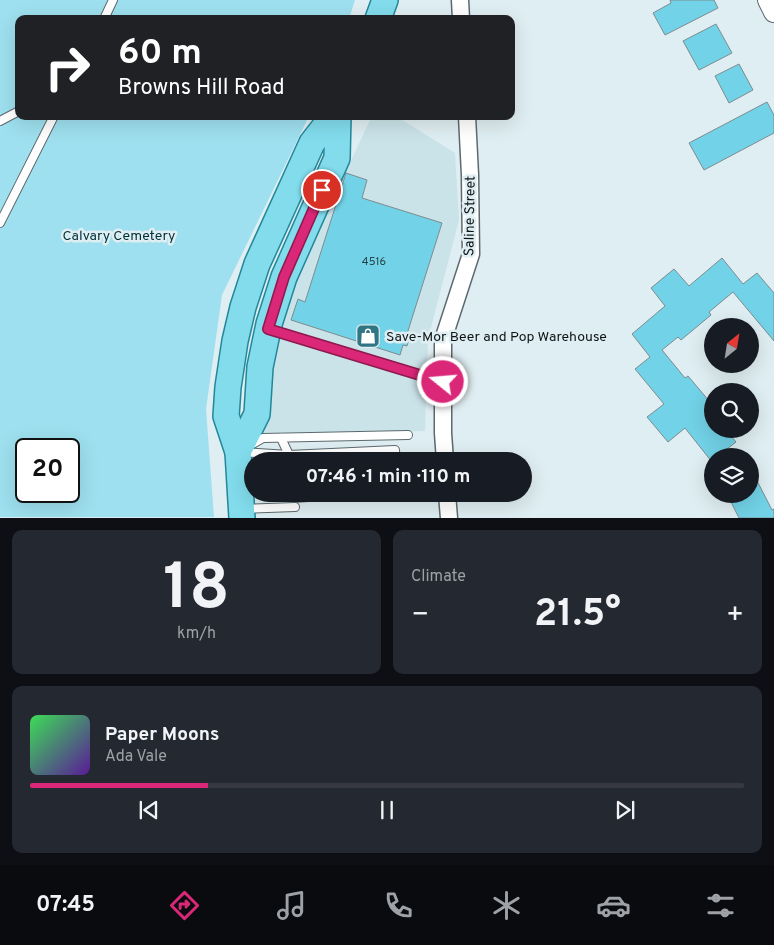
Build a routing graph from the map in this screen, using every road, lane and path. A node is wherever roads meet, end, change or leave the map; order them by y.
1 (113, 0) edge
2 (385, 0) edge
3 (460, 0) edge
4 (768, 0) edge
5 (774, 12) edge
6 (106, 15) edge
7 (379, 15) edge
8 (461, 15) edge
9 (15, 113) edge
10 (52, 120) edge
11 (330, 120) edge
12 (338, 120) edge
13 (467, 120) edge
14 (0, 121) edge
15 (0, 223) edge
16 (268, 329) junction
17 (443, 382) junction
18 (408, 435) dead end
19 (281, 438) junction
20 (238, 452) junction
21 (244, 452) edge
22 (288, 452) edge
23 (353, 452) edge
24 (395, 452) edge
25 (444, 452) edge
26 (300, 502) edge
27 (448, 502) edge
28 (242, 513) edge
29 (449, 518) edge

1 - 6 lane
2 - 7 main road
3 - 8 street
4 - 5 street
9 - 14 lane
10 - 15 lane
11 - 20 main road
12 - 16 main road
13 - 17 street, Saline Street
16 - 17 lane
16 - 20 main road
17 - 25 street, Saline Street
18 - 19 lane
19 - 20 lane
19 - 22 lane
20 - 21 lane
20 - 28 main road
23 - 24 lane
26 - 28 lane
27 - 29 street

